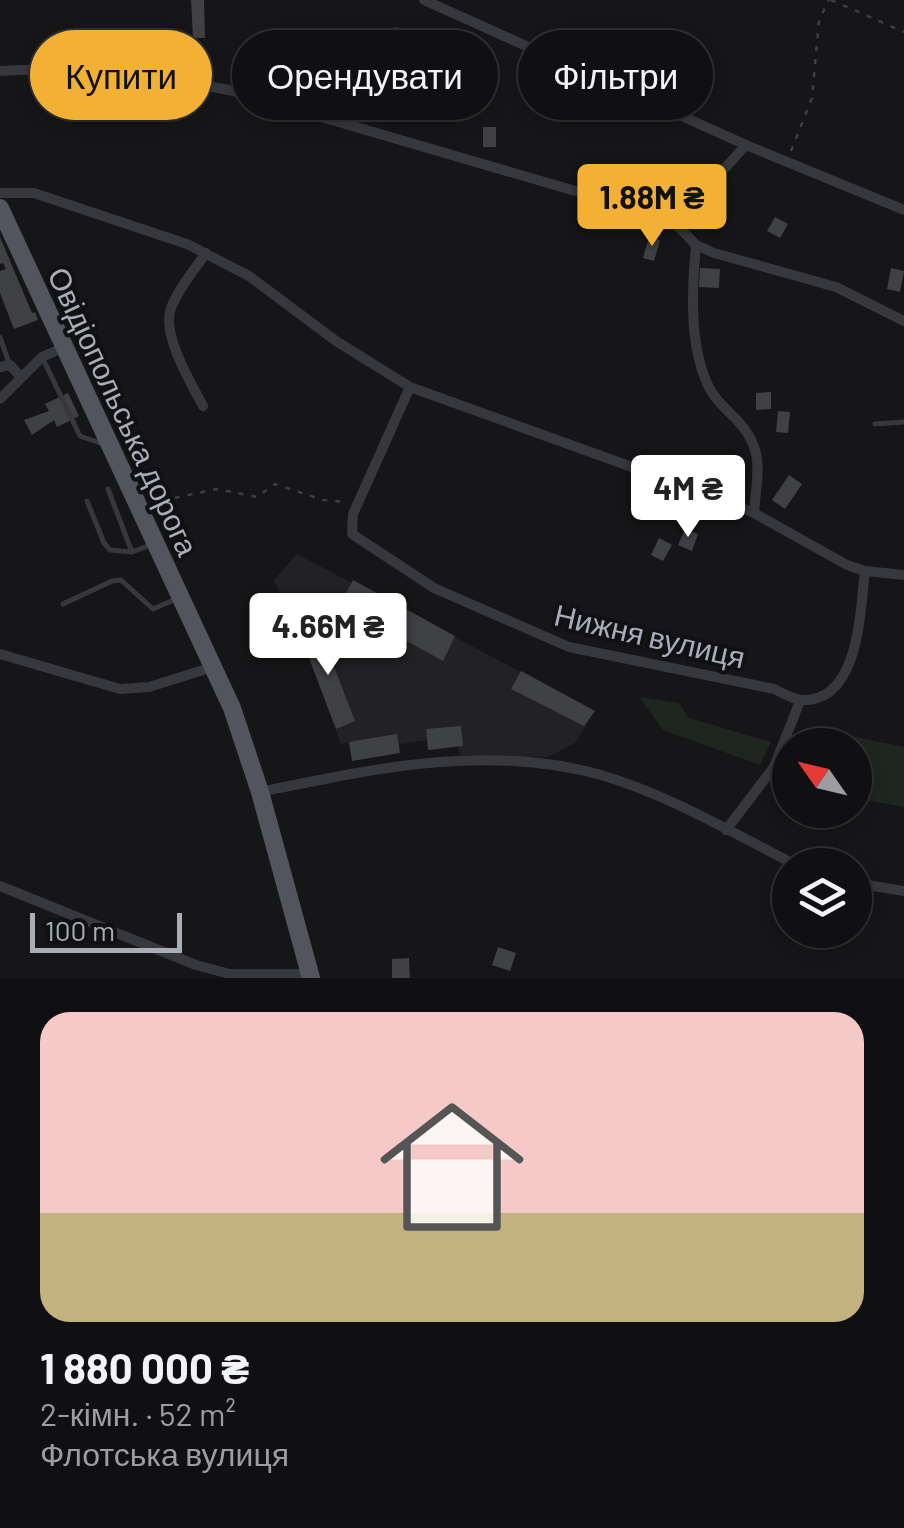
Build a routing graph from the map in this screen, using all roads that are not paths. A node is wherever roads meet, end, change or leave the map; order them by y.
1 (424, 0) edge
2 (0, 71) edge
3 (746, 145) junction
4 (0, 193) edge
5 (0, 208) edge
6 (904, 210) edge
7 (675, 223) junction
8 (696, 245) junction
9 (206, 253) junction
10 (904, 321) edge
11 (0, 338) edge
12 (62, 348) junction
13 (42, 356) junction
14 (5, 366) edge
15 (22, 377) junction
16 (410, 387) junction
17 (0, 400) edge
18 (204, 406) dead end
19 (904, 422) edge
20 (875, 424) dead end
21 (109, 446) junction
22 (108, 489) dead end
23 (87, 501) dead end
24 (754, 512) junction
25 (156, 543) junction
26 (132, 552) junction
27 (866, 571) junction
28 (904, 574) edge
29 (181, 597) junction
30 (63, 604) dead end
31 (0, 654) edge
32 (213, 667) junction
33 (800, 701) junction
34 (260, 792) junction
35 (726, 830) junction
36 (772, 853) edge
37 (872, 885) edge
38 (0, 886) edge
39 (904, 890) edge
40 (229, 976) edge
41 (310, 976) edge

1 - 3 street
2 - 7 street
3 - 6 street
3 - 7 street
4 - 9 street
5 - 12 main road, Овідіопольська дорога
7 - 8 street
8 - 10 street
8 - 24 street
9 - 16 street
9 - 18 street
11 - 14 lane
12 - 13 street
12 - 21 main road, Овідіопольська дорога
13 - 15 street
13 - 21 lane
14 - 15 street
15 - 17 street
16 - 24 street
16 - 33 street, Нижня вулиця
19 - 20 lane
21 - 25 main road, Овідіопольська дорога
22 - 26 lane
23 - 26 lane
24 - 27 street
25 - 26 lane
25 - 29 main road, Овідіопольська дорога
27 - 28 street
27 - 33 street
29 - 30 lane
29 - 32 main road, Овідіопольська дорога
31 - 32 street
32 - 34 main road, Овідіопольська дорога
33 - 35 street
34 - 35 street
34 - 41 main road, Овідіопольська дорога
35 - 36 street
37 - 39 street
38 - 40 street
40 - 41 street

